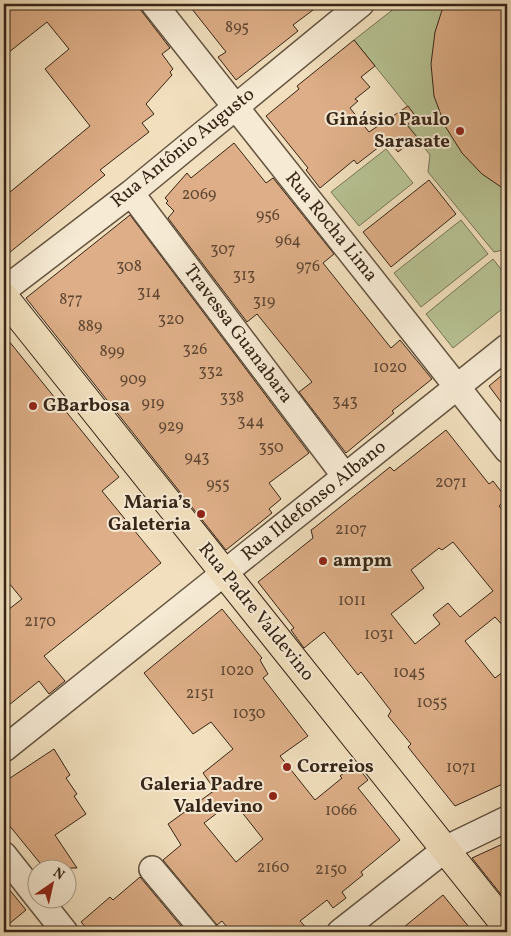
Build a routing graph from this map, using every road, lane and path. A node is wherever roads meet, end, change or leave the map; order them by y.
1 (154, 4) edge
2 (361, 4) edge
3 (234, 106) junction
4 (131, 193) junction
5 (4, 290) edge
6 (4, 297) edge
7 (507, 347) edge
8 (458, 386) junction
9 (507, 450) edge
10 (344, 475) junction
11 (225, 572) junction
12 (4, 749) edge
13 (507, 820) edge
14 (446, 848) junction
15 (4, 855) edge
16 (152, 868) dead end
17 (28, 885) edge
18 (46, 908) edge
19 (507, 927) edge
20 (65, 932) edge
21 (205, 932) edge
22 (340, 932) edge

1 - 3 street, Rua Rocha Lima
2 - 3 street, Rua Antônio Augusto
3 - 4 street, Rua Antônio Augusto
3 - 8 street, Rua Rocha Lima
4 - 5 street, Rua Antônio Augusto
4 - 10 street, Travessa Guanabara
6 - 11 main road, Rua Padre Valdevino
7 - 8 street, Rua Ildefonso Albano
8 - 9 street, Rua Rocha Lima
8 - 10 street, Rua Ildefonso Albano
10 - 11 street, Rua Ildefonso Albano
11 - 12 street, Rua Ildefonso Albano
11 - 14 main road, Rua Padre Valdevino
13 - 14 street
14 - 19 main road, Rua Padre Valdevino
14 - 22 street
15 - 17 street
16 - 21 street
18 - 20 street

